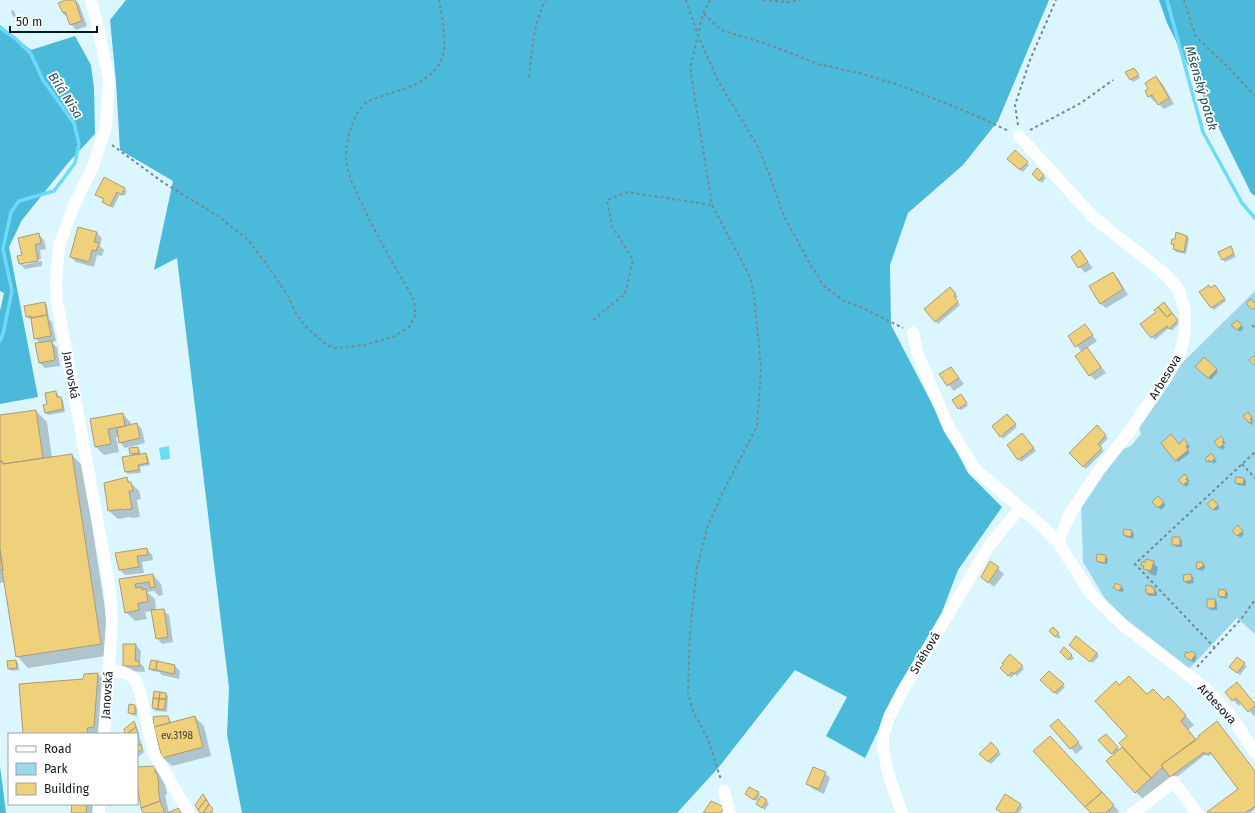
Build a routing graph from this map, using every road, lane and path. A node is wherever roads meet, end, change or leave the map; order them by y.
1 (91, 0) edge
2 (439, 0) edge
3 (546, 0) edge
4 (686, 0) edge
5 (710, 0) edge
6 (763, 0) edge
7 (801, 0) edge
8 (1056, 0) edge
9 (1184, 0) edge
10 (703, 14) junction
11 (698, 35) junction
12 (530, 77) dead end
13 (1113, 80) dead end
14 (1255, 96) edge
15 (1019, 136) junction
16 (103, 139) junction
17 (712, 204) junction
18 (593, 320) dead end
19 (1252, 325) dead end
20 (1255, 328) edge
21 (913, 333) joint
22 (1255, 452) edge
23 (1242, 464) junction
24 (1255, 478) edge
25 (1020, 508) junction
26 (1058, 542) junction
27 (1255, 600) edge
28 (1216, 648) junction
29 (108, 670) junction
30 (1187, 676) junction
31 (104, 733) edge
32 (1255, 753) edge
33 (724, 791) joint
34 (189, 813) edge
35 (730, 813) edge
36 (902, 813) edge
37 (1133, 813) edge
38 (1197, 813) edge

1 - 16 street, Janovská
2 - 16 path
3 - 12 path
4 - 11 path
5 - 10 path
6 - 7 path
8 - 15 path
9 - 14 path
10 - 11 path
10 - 15 path
11 - 17 path
11 - 21 path
13 - 15 path
15 - 26 street, Arbesova
16 - 29 street, Janovská
17 - 18 path
17 - 33 path
19 - 20 path
21 - 25 street, Arbesova
22 - 23 path
23 - 24 path
23 - 28 path
25 - 26 street, Arbesova
25 - 36 street, Sněhová
26 - 30 street, Arbesova
27 - 28 path
28 - 30 path
29 - 31 street, Janovská
29 - 34 street
30 - 32 street, Arbesova
33 - 35 street
37 - 38 street

